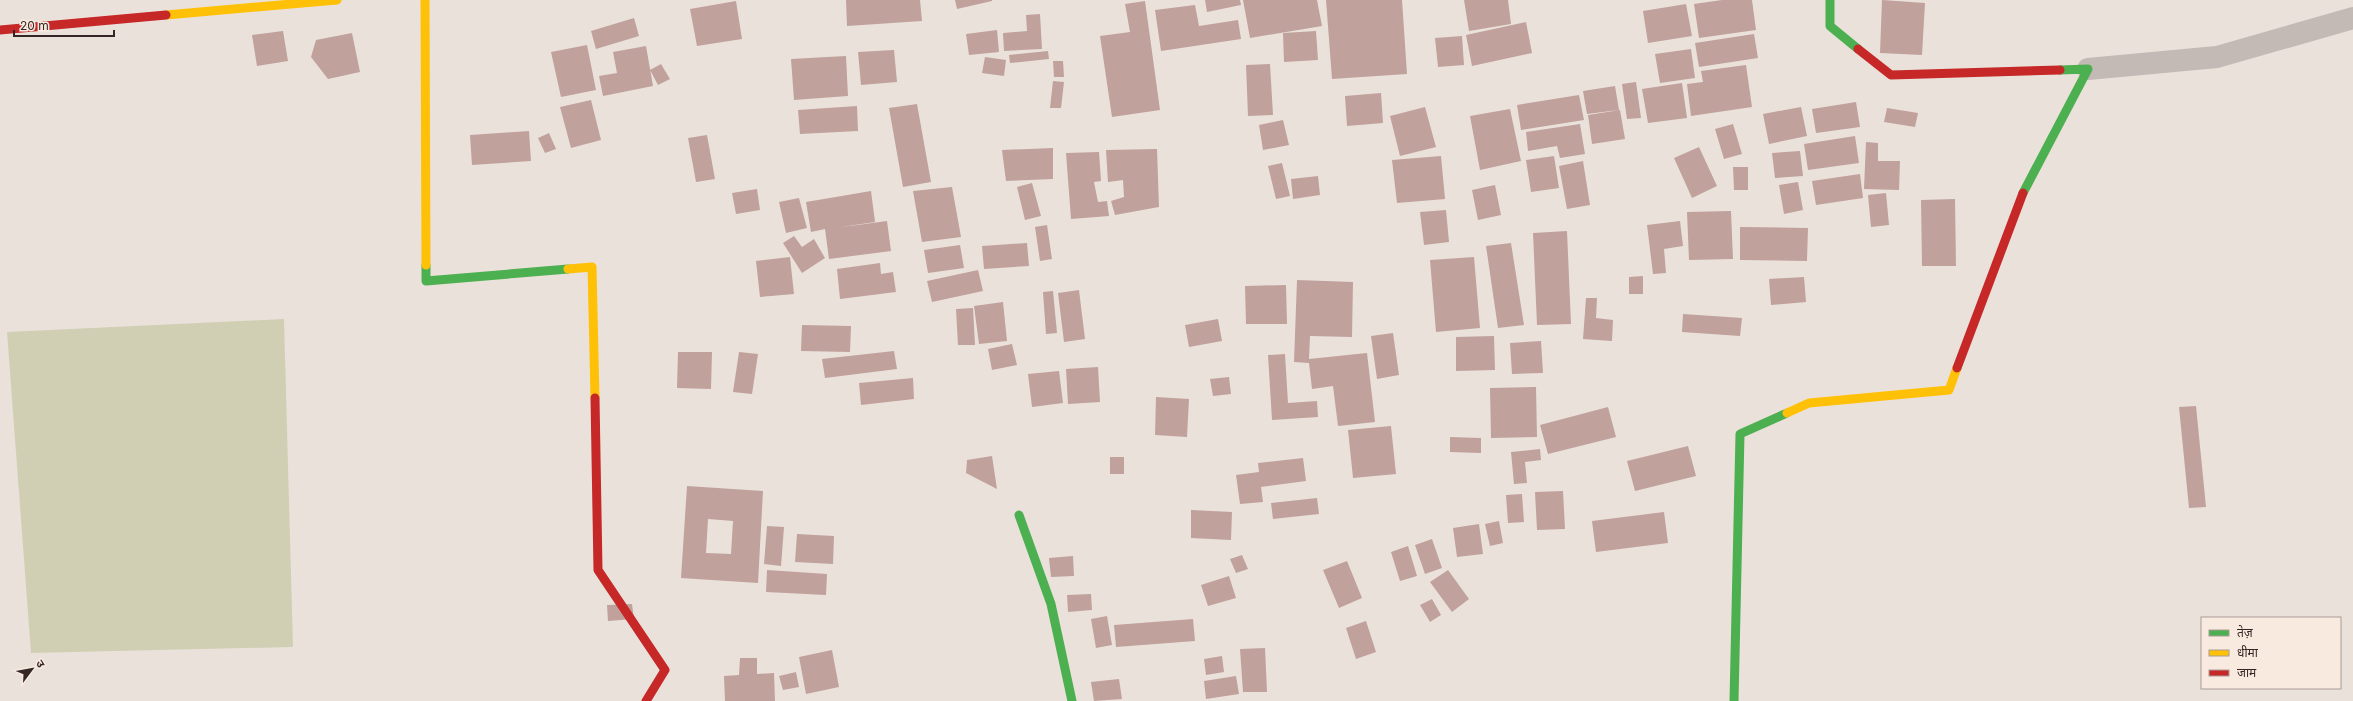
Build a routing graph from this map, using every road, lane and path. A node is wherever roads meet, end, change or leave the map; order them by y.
1 (337, 0) edge
2 (425, 0) edge
3 (1830, 0) edge
4 (2353, 18) edge
5 (0, 30) edge
6 (2088, 69) junction
7 (1019, 515) dead end
8 (646, 701) edge
9 (1072, 701) edge
10 (1734, 701) edge

1 - 5 street
2 - 8 street
3 - 6 street
4 - 6 street
6 - 10 street
7 - 9 street

